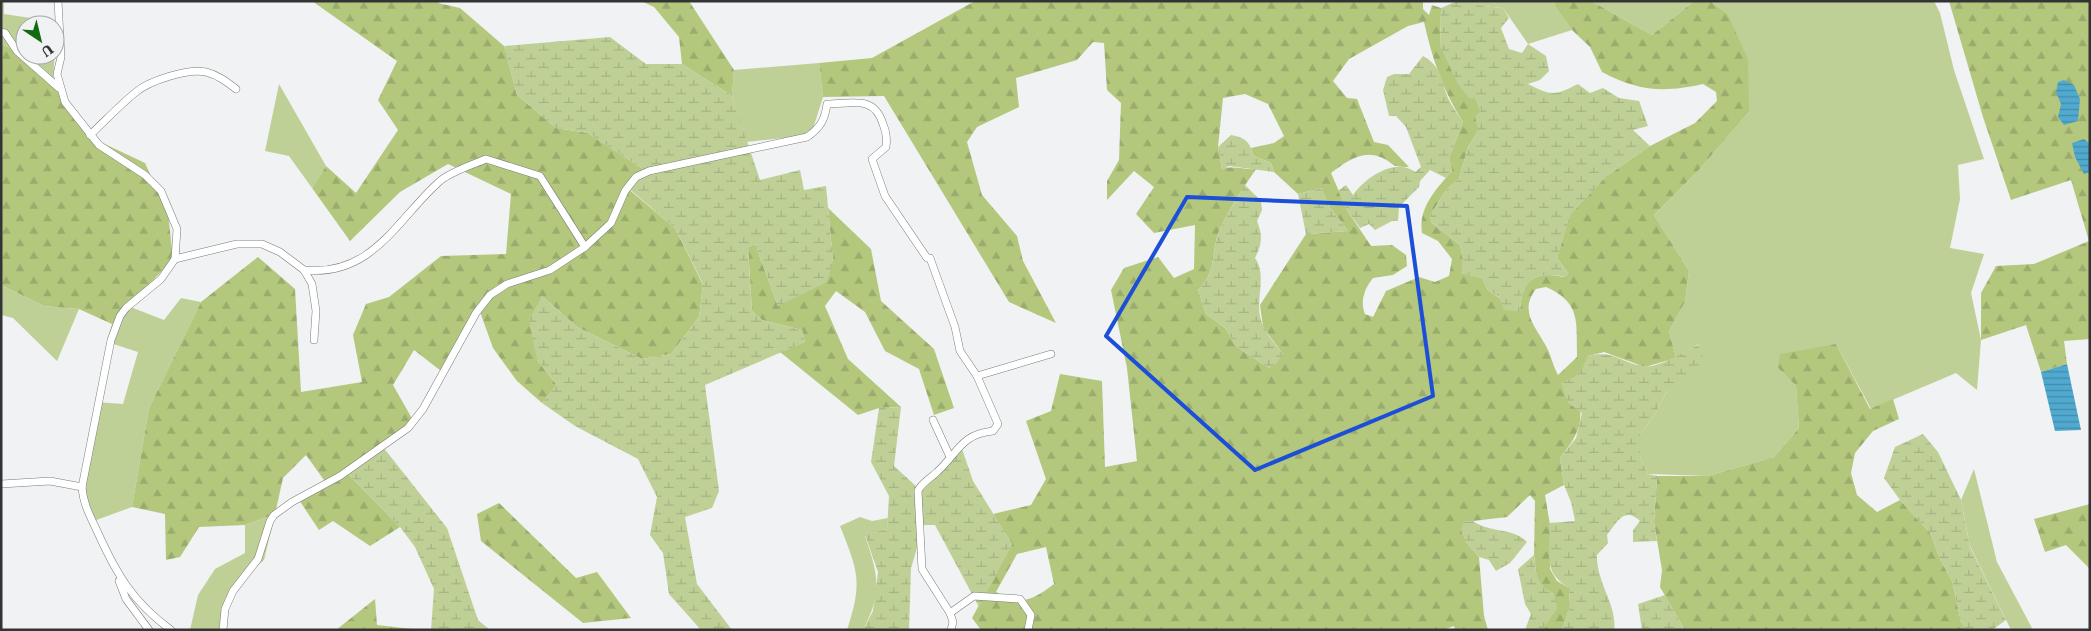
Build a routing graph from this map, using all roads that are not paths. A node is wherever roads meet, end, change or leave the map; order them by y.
1 (58, 1) edge
2 (1, 32) edge
3 (60, 88) junction
4 (236, 89) dead end
5 (90, 135) junction
6 (585, 247) junction
7 (175, 259) junction
8 (304, 270) junction
9 (314, 340) dead end
10 (1052, 354) dead end
11 (977, 376) junction
12 (933, 420) dead end
13 (950, 457) junction
14 (1, 484) edge
15 (82, 487) junction
16 (116, 572) junction
17 (950, 613) junction
18 (149, 630) edge
19 (171, 630) edge
20 (223, 630) edge
21 (951, 630) edge
22 (1028, 630) edge

1 - 3 street
2 - 3 street
3 - 5 street
4 - 5 street
5 - 7 street
6 - 8 street
6 - 11 street
6 - 20 street
7 - 8 street
7 - 15 street
8 - 9 street
10 - 11 street
11 - 13 street
12 - 13 street
13 - 17 street
14 - 15 street
15 - 16 street
16 - 18 street
16 - 19 street
17 - 21 street
17 - 22 street

